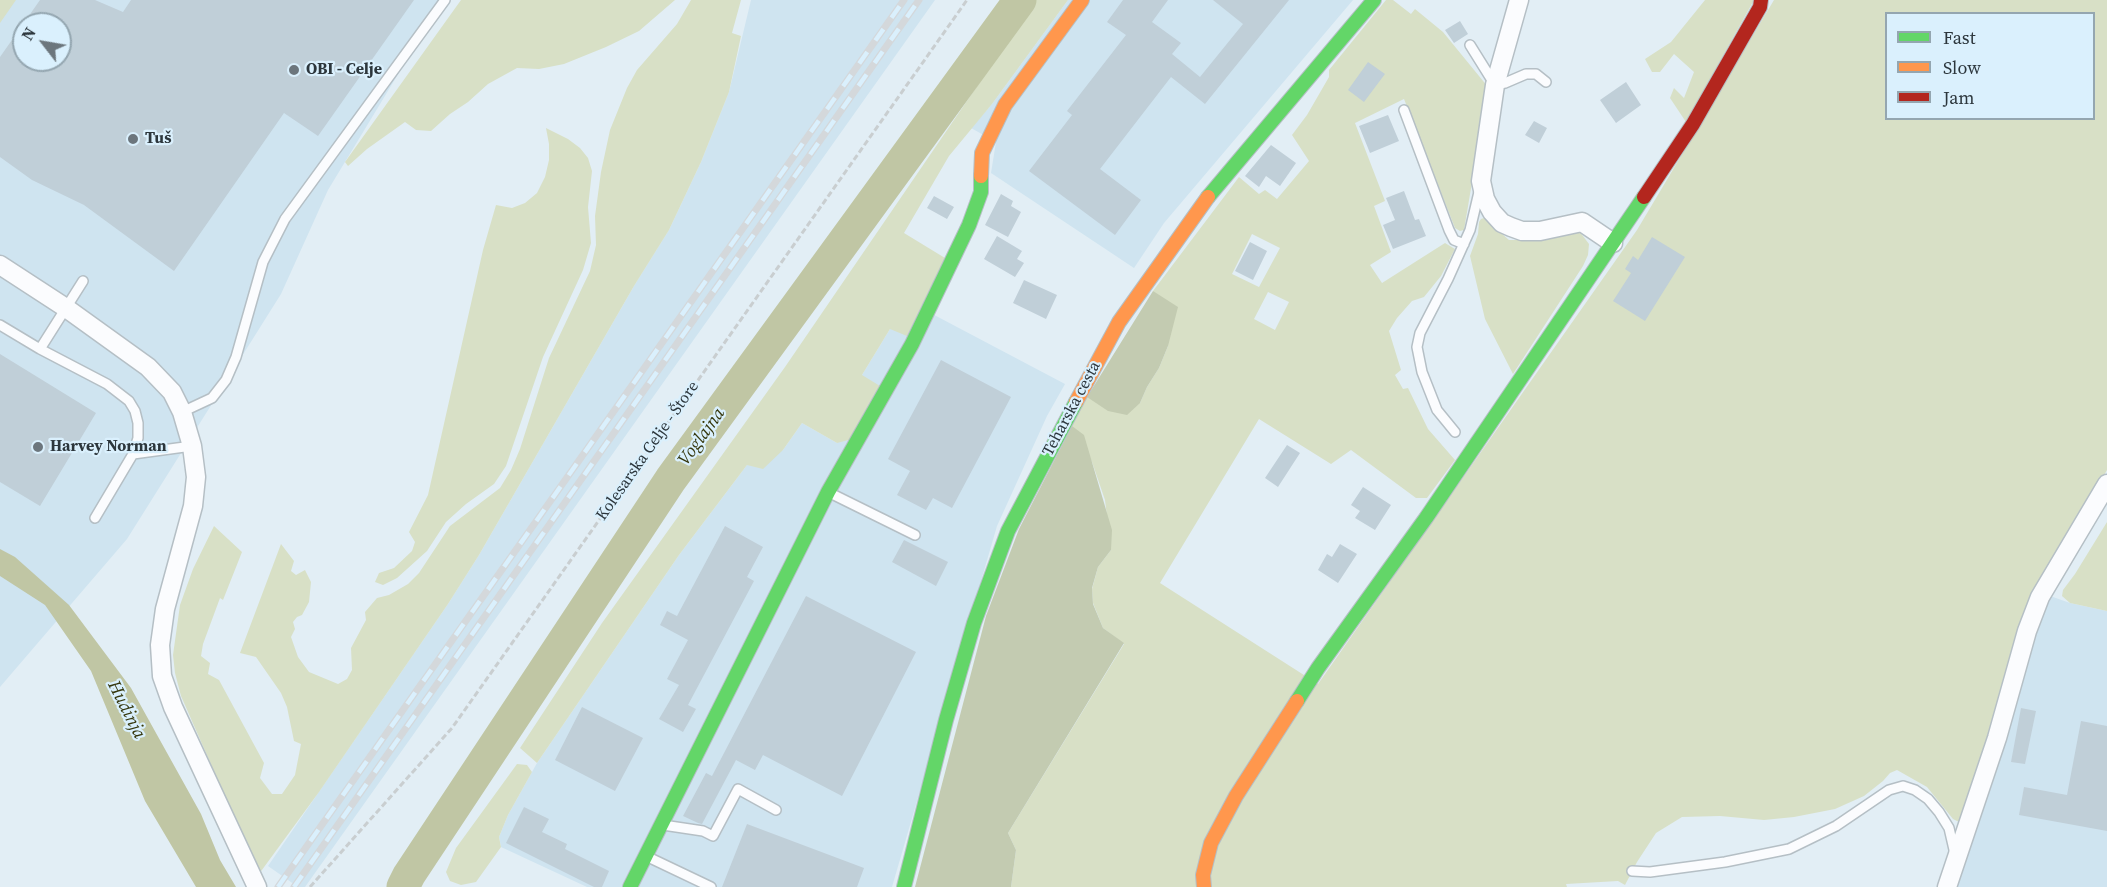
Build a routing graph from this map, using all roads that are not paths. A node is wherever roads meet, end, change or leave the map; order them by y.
1 (445, 0) edge
2 (1082, 0) edge
3 (1374, 0) edge
4 (1519, 0) edge
5 (1761, 0) edge
6 (1470, 45) dead end
7 (1546, 82) dead end
8 (1495, 85) junction
9 (1404, 110) dead end
10 (1481, 181) junction
11 (1613, 243) junction
12 (1464, 244) junction
13 (0, 265) edge
14 (83, 281) dead end
15 (66, 308) junction
16 (0, 325) edge
17 (40, 350) junction
18 (182, 412) junction
19 (1455, 432) dead end
20 (192, 446) junction
21 (133, 454) junction
22 (2107, 484) edge
23 (828, 492) junction
24 (95, 518) dead end
25 (915, 536) dead end
26 (776, 810) dead end
27 (661, 825) junction
28 (645, 856) junction
29 (1956, 859) junction
30 (1632, 871) dead end
31 (257, 887) edge
32 (630, 887) edge
33 (711, 887) edge
34 (904, 887) edge
35 (1204, 887) edge
36 (1947, 887) edge

1 - 18 lane
2 - 23 street
3 - 34 street, Teharska cesta
4 - 8 street
5 - 11 street
6 - 8 lane
7 - 8 lane
8 - 10 street
9 - 12 lane
10 - 11 street
10 - 12 lane
11 - 35 street
12 - 19 lane
13 - 15 street
14 - 15 lane
15 - 17 lane
15 - 18 street
16 - 17 lane
17 - 21 lane
18 - 20 street
20 - 21 lane
20 - 31 street
21 - 24 lane
22 - 29 street
23 - 25 lane
23 - 27 street
26 - 27 lane
27 - 28 street
28 - 32 street
28 - 33 lane
29 - 30 lane
29 - 36 street

